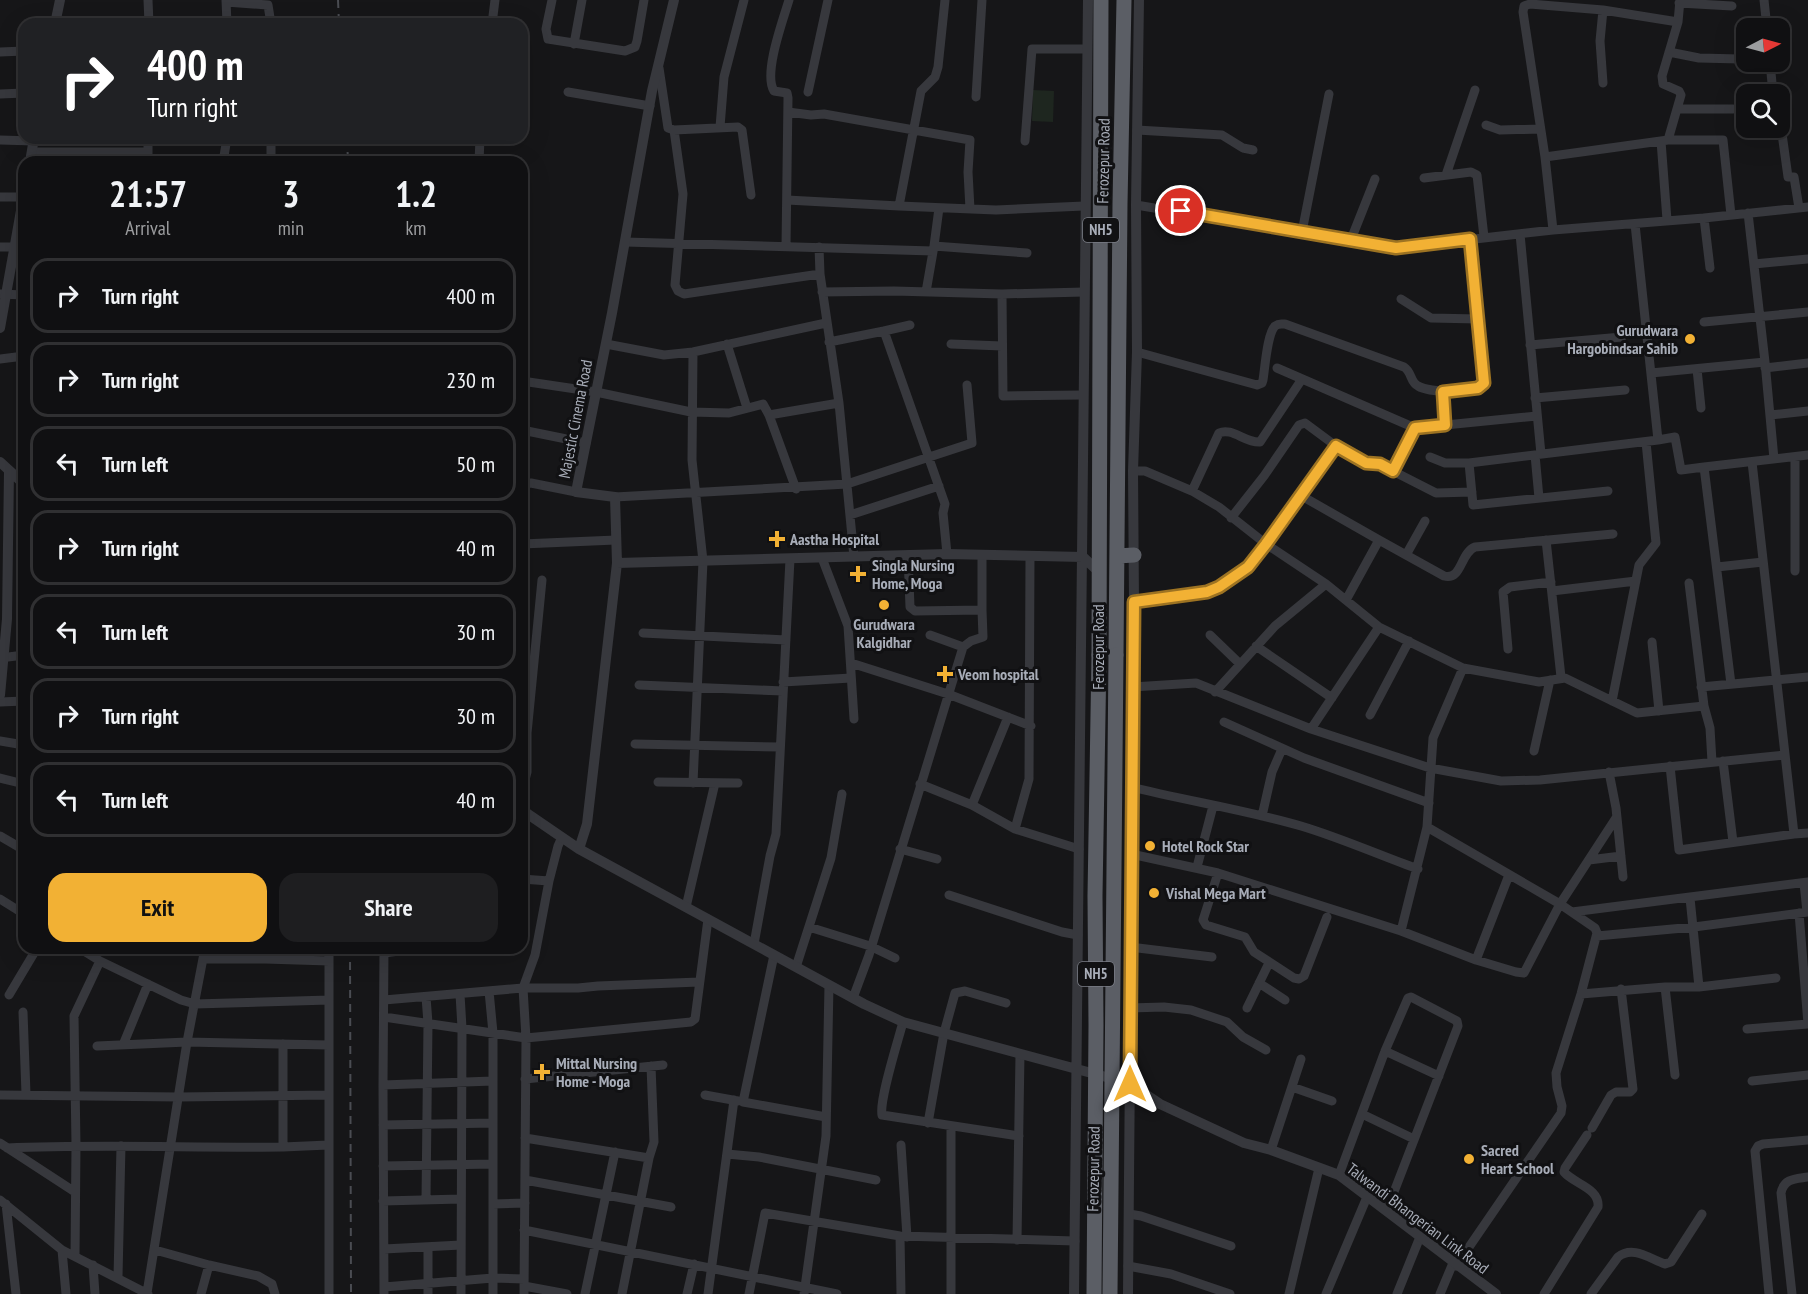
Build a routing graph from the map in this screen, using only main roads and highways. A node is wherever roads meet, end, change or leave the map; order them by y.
1 (1101, 0) edge
2 (1124, 0) edge
3 (1134, 555) road end
4 (1117, 556) junction
5 (1094, 1294) edge
6 (1110, 1294) edge

1 - 5 highway, Ferozepur Road / NH5, bridge
2 - 4 highway, Ferozepur Road / NH5
3 - 4 highway
4 - 6 highway, Ferozepur Road / NH5, bridge

